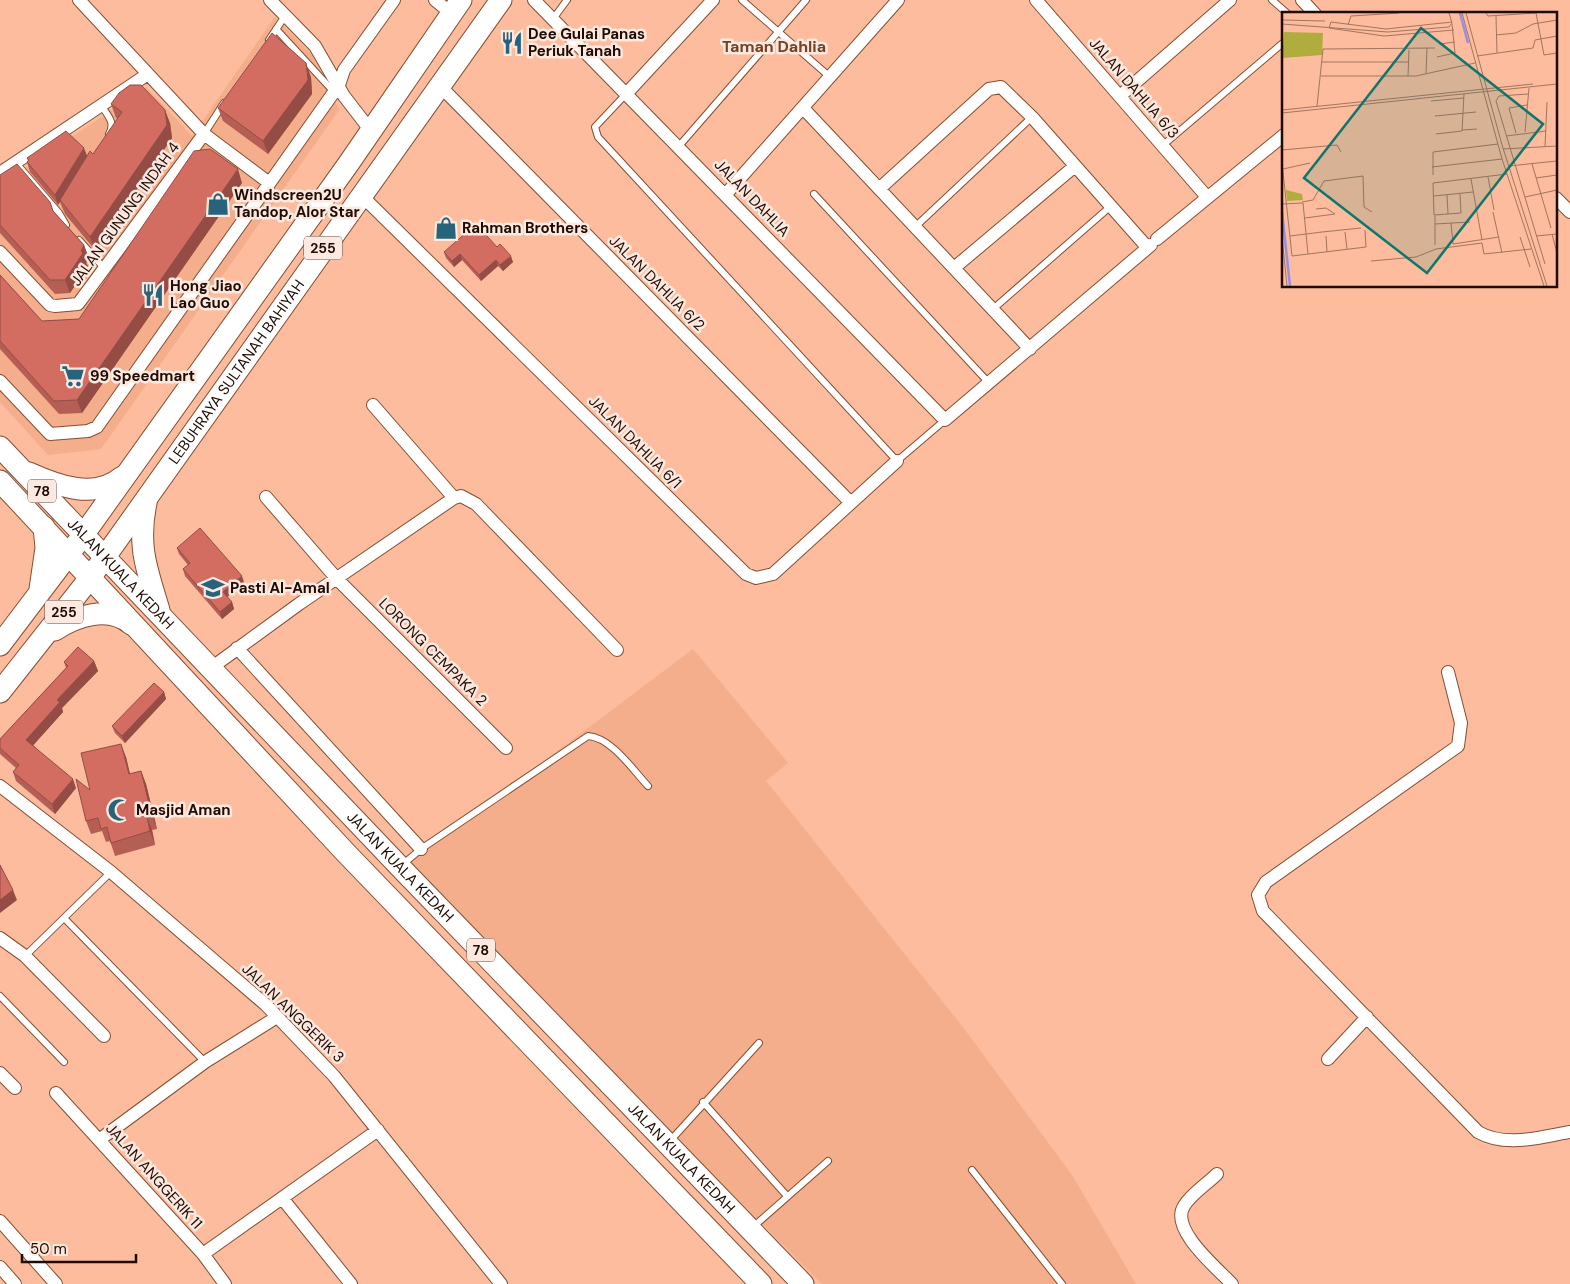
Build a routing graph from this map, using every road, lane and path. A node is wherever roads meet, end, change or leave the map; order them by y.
1 (79, 0) edge
2 (270, 0) edge
3 (394, 0) edge
4 (435, 0) edge
5 (501, 0) edge
6 (534, 0) edge
7 (567, 0) edge
8 (713, 0) edge
9 (742, 0) edge
10 (806, 0) edge
11 (898, 0) edge
12 (1036, 0) edge
13 (1230, 0) edge
14 (1272, 0) edge
15 (1302, 0) edge
16 (456, 7) edge
17 (1286, 12) edge
18 (1313, 12) edge
19 (285, 16) junction
20 (553, 19) junction
21 (276, 29) junction
22 (777, 33) junction
23 (1282, 44) edge
24 (265, 45) edge
25 (148, 74) junction
26 (830, 77) junction
27 (441, 87) junction
28 (336, 88) junction
29 (627, 94) junction
30 (1120, 96) junction
31 (226, 100) edge
32 (101, 105) junction
33 (803, 108) junction
34 (1032, 118) junction
35 (371, 131) junction
36 (204, 134) junction
37 (1282, 137) edge
38 (106, 139) edge
39 (679, 146) junction
40 (1162, 146) junction
41 (16, 163) junction
42 (1075, 166) junction
43 (0, 173) edge
44 (268, 182) junction
45 (879, 189) junction
46 (726, 194) junction
47 (814, 194) dead end
48 (361, 195) junction
49 (1207, 197) junction
50 (1558, 200) edge
51 (64, 204) edge
52 (1112, 206) junction
53 (1570, 212) edge
54 (59, 213) junction
55 (915, 227) junction
56 (68, 228) edge
57 (74, 235) edge
58 (1151, 244) junction
59 (0, 252) edge
60 (954, 268) junction
61 (105, 269) junction
62 (993, 309) junction
63 (1030, 348) junction
64 (0, 381) edge
65 (989, 383) junction
66 (373, 405) dead end
67 (945, 420) junction
68 (0, 447) edge
69 (897, 461) junction
70 (22, 470) junction
71 (126, 474) junction
72 (0, 481) edge
73 (147, 497) junction
74 (266, 497) dead end
75 (454, 498) junction
76 (850, 503) junction
77 (44, 527) junction
78 (84, 534) junction
79 (68, 555) junction
80 (105, 557) junction
81 (90, 578) junction
82 (337, 579) junction
83 (30, 606) junction
84 (160, 615) junction
85 (144, 636) junction
86 (0, 645) edge
87 (38, 645) junction
88 (237, 648) junction
89 (617, 650) dead end
90 (211, 668) junction
91 (1448, 672) dead end
92 (0, 692) edge
93 (506, 748) dead end
94 (0, 786) edge
95 (648, 786) dead end
96 (367, 832) junction
97 (421, 850) junction
98 (346, 853) junction
99 (400, 867) junction
100 (111, 872) junction
101 (64, 918) junction
102 (0, 938) edge
103 (25, 956) junction
104 (0, 996) edge
105 (277, 1017) junction
106 (1367, 1017) junction
107 (104, 1036) dead end
108 (759, 1043) dead end
109 (1328, 1059) dead end
110 (64, 1062) dead end
111 (205, 1062) junction
112 (0, 1073) edge
113 (15, 1088) dead end
114 (56, 1093) dead end
115 (703, 1102) junction
116 (378, 1130) junction
117 (1570, 1132) edge
118 (99, 1140) junction
119 (668, 1144) junction
120 (828, 1161) dead end
121 (972, 1170) dead end
122 (1217, 1174) dead end
123 (786, 1196) junction
124 (282, 1198) junction
125 (0, 1221) edge
126 (751, 1230) junction
127 (203, 1254) junction
128 (0, 1268) edge
129 (15, 1284) edge
130 (56, 1284) edge
131 (224, 1284) edge
132 (351, 1284) edge
133 (501, 1284) edge
134 (762, 1284) edge
135 (803, 1284) edge
136 (1062, 1284) edge
137 (1232, 1284) edge

1 - 25 street
2 - 19 street
3 - 28 street
4 - 16 street
5 - 27 main road, LEBUHRAYA SULTANAH BAHIYAH / 255
6 - 20 street, JALAN DAHLIA
7 - 20 lane
8 - 29 street
9 - 22 lane
10 - 22 lane
11 - 26 street
12 - 30 street, JALAN DAHLIA 6/3
13 - 30 street
14 - 17 lane
15 - 18 street
16 - 35 main road, LEBUHRAYA SULTANAH BAHIYAH / 255
19 - 21 lane
19 - 28 street
20 - 29 street, JALAN DAHLIA
21 - 24 lane
21 - 28 lane
22 - 26 lane
22 - 39 lane
23 - 40 lane
25 - 32 street
25 - 36 street
26 - 33 street
27 - 48 main road, LEBUHRAYA SULTANAH BAHIYAH / 255
27 - 76 street, JALAN DAHLIA 6/2
28 - 35 street
28 - 44 street
29 - 39 street, JALAN DAHLIA
29 - 69 lane
30 - 40 street, JALAN DAHLIA 6/3
31 - 36 lane
32 - 38 lane
32 - 41 street
33 - 45 street
33 - 46 street
34 - 42 street
34 - 45 street
34 - 55 lane
35 - 71 main road, LEBUHRAYA SULTANAH BAHIYAH / 255
36 - 44 street
36 - 61 street, JALAN GUNUNG INDAH 4
37 - 49 street
39 - 46 street, JALAN DAHLIA
40 - 49 street, JALAN DAHLIA 6/3
41 - 43 street
41 - 54 lane
42 - 52 street
42 - 60 street
44 - 64 street
45 - 55 street
46 - 67 street, JALAN DAHLIA
47 - 65 lane
48 - 73 main road, LEBUHRAYA SULTANAH BAHIYAH / 255
48 - 76 street, JALAN DAHLIA 6/1
49 - 58 street
50 - 53 street
51 - 54 lane
52 - 58 street
52 - 62 lane
54 - 56 lane
55 - 60 street
57 - 61 lane
58 - 63 street
59 - 61 street, JALAN GUNUNG INDAH 4
60 - 62 street
62 - 63 street
63 - 65 street
65 - 67 street
66 - 75 street
67 - 69 lane
68 - 70 main road, JALAN KUALA KEDAH / 78
69 - 76 street, JALAN DAHLIA 6/1
70 - 71 main road
70 - 78 main road, JALAN KUALA KEDAH / 78
71 - 78 main road, LEBUHRAYA SULTANAH BAHIYAH / 255
72 - 77 main road, JALAN KUALA KEDAH / 78
73 - 80 main road, LEBUHRAYA SULTANAH BAHIYAH / 255
73 - 84 main road
74 - 82 street, LORONG CEMPAKA 2
75 - 82 street
75 - 89 street
77 - 79 main road, JALAN KUALA KEDAH / 78
77 - 83 main road
78 - 79 main road, LEBUHRAYA SULTANAH BAHIYAH / 255
78 - 80 main road, JALAN KUALA KEDAH / 78
79 - 81 main road, JALAN KUALA KEDAH / 78
79 - 83 main road, LEBUHRAYA SULTANAH BAHIYAH / 255
80 - 81 main road, LEBUHRAYA SULTANAH BAHIYAH / 255
80 - 84 main road, JALAN KUALA KEDAH / 78
81 - 85 main road, JALAN KUALA KEDAH / 78
81 - 87 main road, LEBUHRAYA SULTANAH BAHIYAH / 255
82 - 88 street
82 - 93 street, LORONG CEMPAKA 2
83 - 86 main road, LEBUHRAYA SULTANAH BAHIYAH / 255
84 - 90 main road, JALAN KUALA KEDAH / 78
85 - 87 main road
85 - 98 main road, JALAN KUALA KEDAH / 78
87 - 92 main road, LEBUHRAYA SULTANAH BAHIYAH / 255
88 - 90 street
88 - 97 street
90 - 96 main road, JALAN KUALA KEDAH / 78
91 - 106 street
94 - 100 street, JALAN ANGGERIK 3
95 - 97 lane
96 - 98 main road
96 - 99 main road, JALAN KUALA KEDAH / 78
97 - 99 lane
98 - 134 main road, JALAN KUALA KEDAH / 78
99 - 119 main road, JALAN KUALA KEDAH / 78
100 - 101 lane
100 - 105 street, JALAN ANGGERIK 3
101 - 103 lane
101 - 111 lane
102 - 103 street
103 - 107 street
104 - 110 lane
105 - 111 street
105 - 116 street, JALAN ANGGERIK 3
106 - 109 street
106 - 117 street
108 - 115 lane
111 - 118 street
112 - 113 street
114 - 118 street, JALAN ANGGERIK 11
115 - 119 lane
115 - 123 lane
116 - 124 street
116 - 133 street, JALAN ANGGERIK 3
118 - 127 street, JALAN ANGGERIK 11
119 - 126 main road, JALAN KUALA KEDAH / 78
120 - 123 lane
121 - 136 lane
122 - 137 street
123 - 126 lane
124 - 127 street
124 - 132 street
125 - 130 street
126 - 135 main road, JALAN KUALA KEDAH / 78
127 - 131 street, JALAN ANGGERIK 11
128 - 129 street

